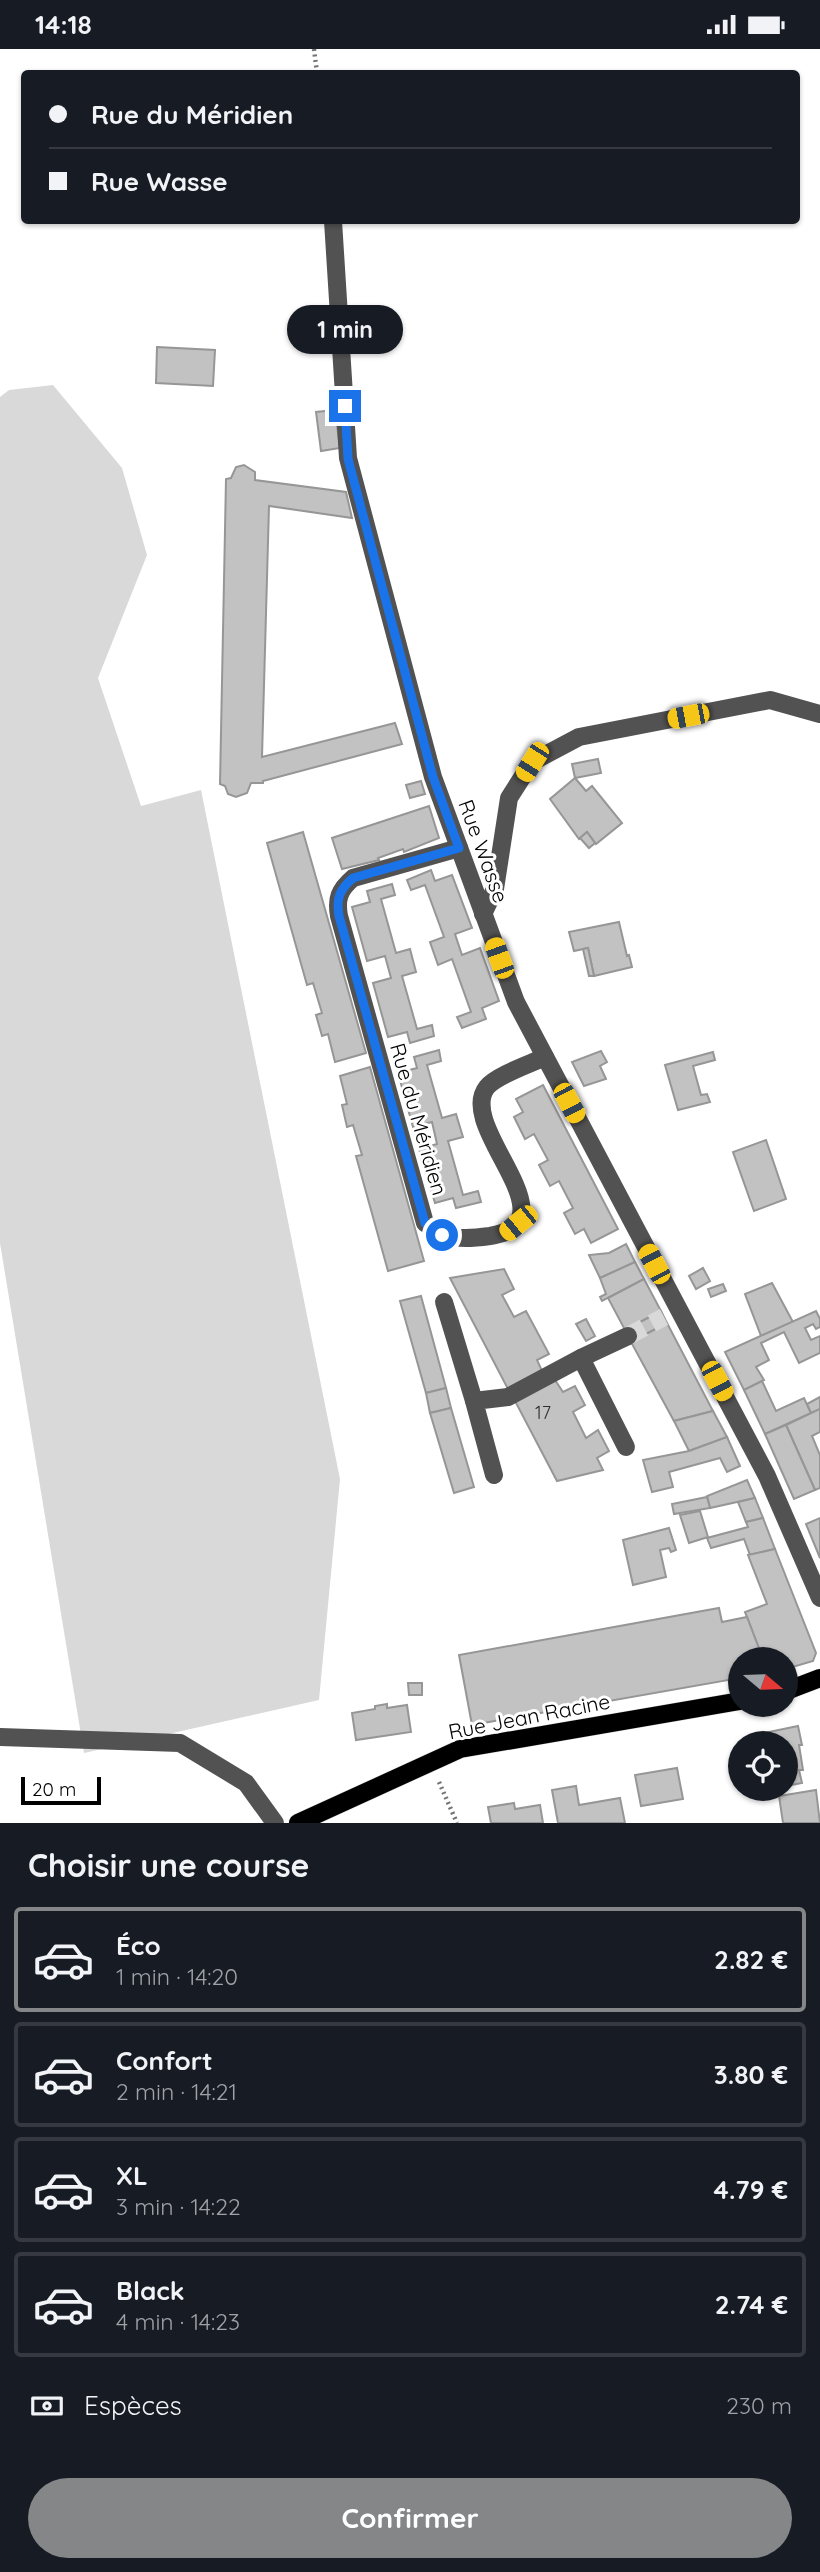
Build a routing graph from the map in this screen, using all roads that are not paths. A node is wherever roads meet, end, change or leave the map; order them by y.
1 (333, 224) edge
2 (820, 714) edge
3 (459, 848) junction
4 (484, 914) junction
5 (545, 1057) junction
6 (444, 1302) dead end
7 (628, 1336) tunnel mouth
8 (581, 1358) junction
9 (474, 1401) junction
10 (626, 1447) dead end
11 (494, 1475) dead end
12 (820, 1598) edge
13 (820, 1678) edge
14 (798, 1686) edge
15 (728, 1703) edge
16 (0, 1737) edge
17 (275, 1823) edge
18 (298, 1823) edge

1 - 3 street, Rue Wasse
2 - 4 street
3 - 4 street, Rue Wasse
3 - 5 street, Rue du Méridien
4 - 5 street, Rue Wasse
5 - 12 street, Rue Wasse
6 - 9 street
7 - 8 street
8 - 9 street
8 - 10 street
9 - 11 street
13 - 14 main road
15 - 18 main road, Rue Jean Racine
16 - 17 street

